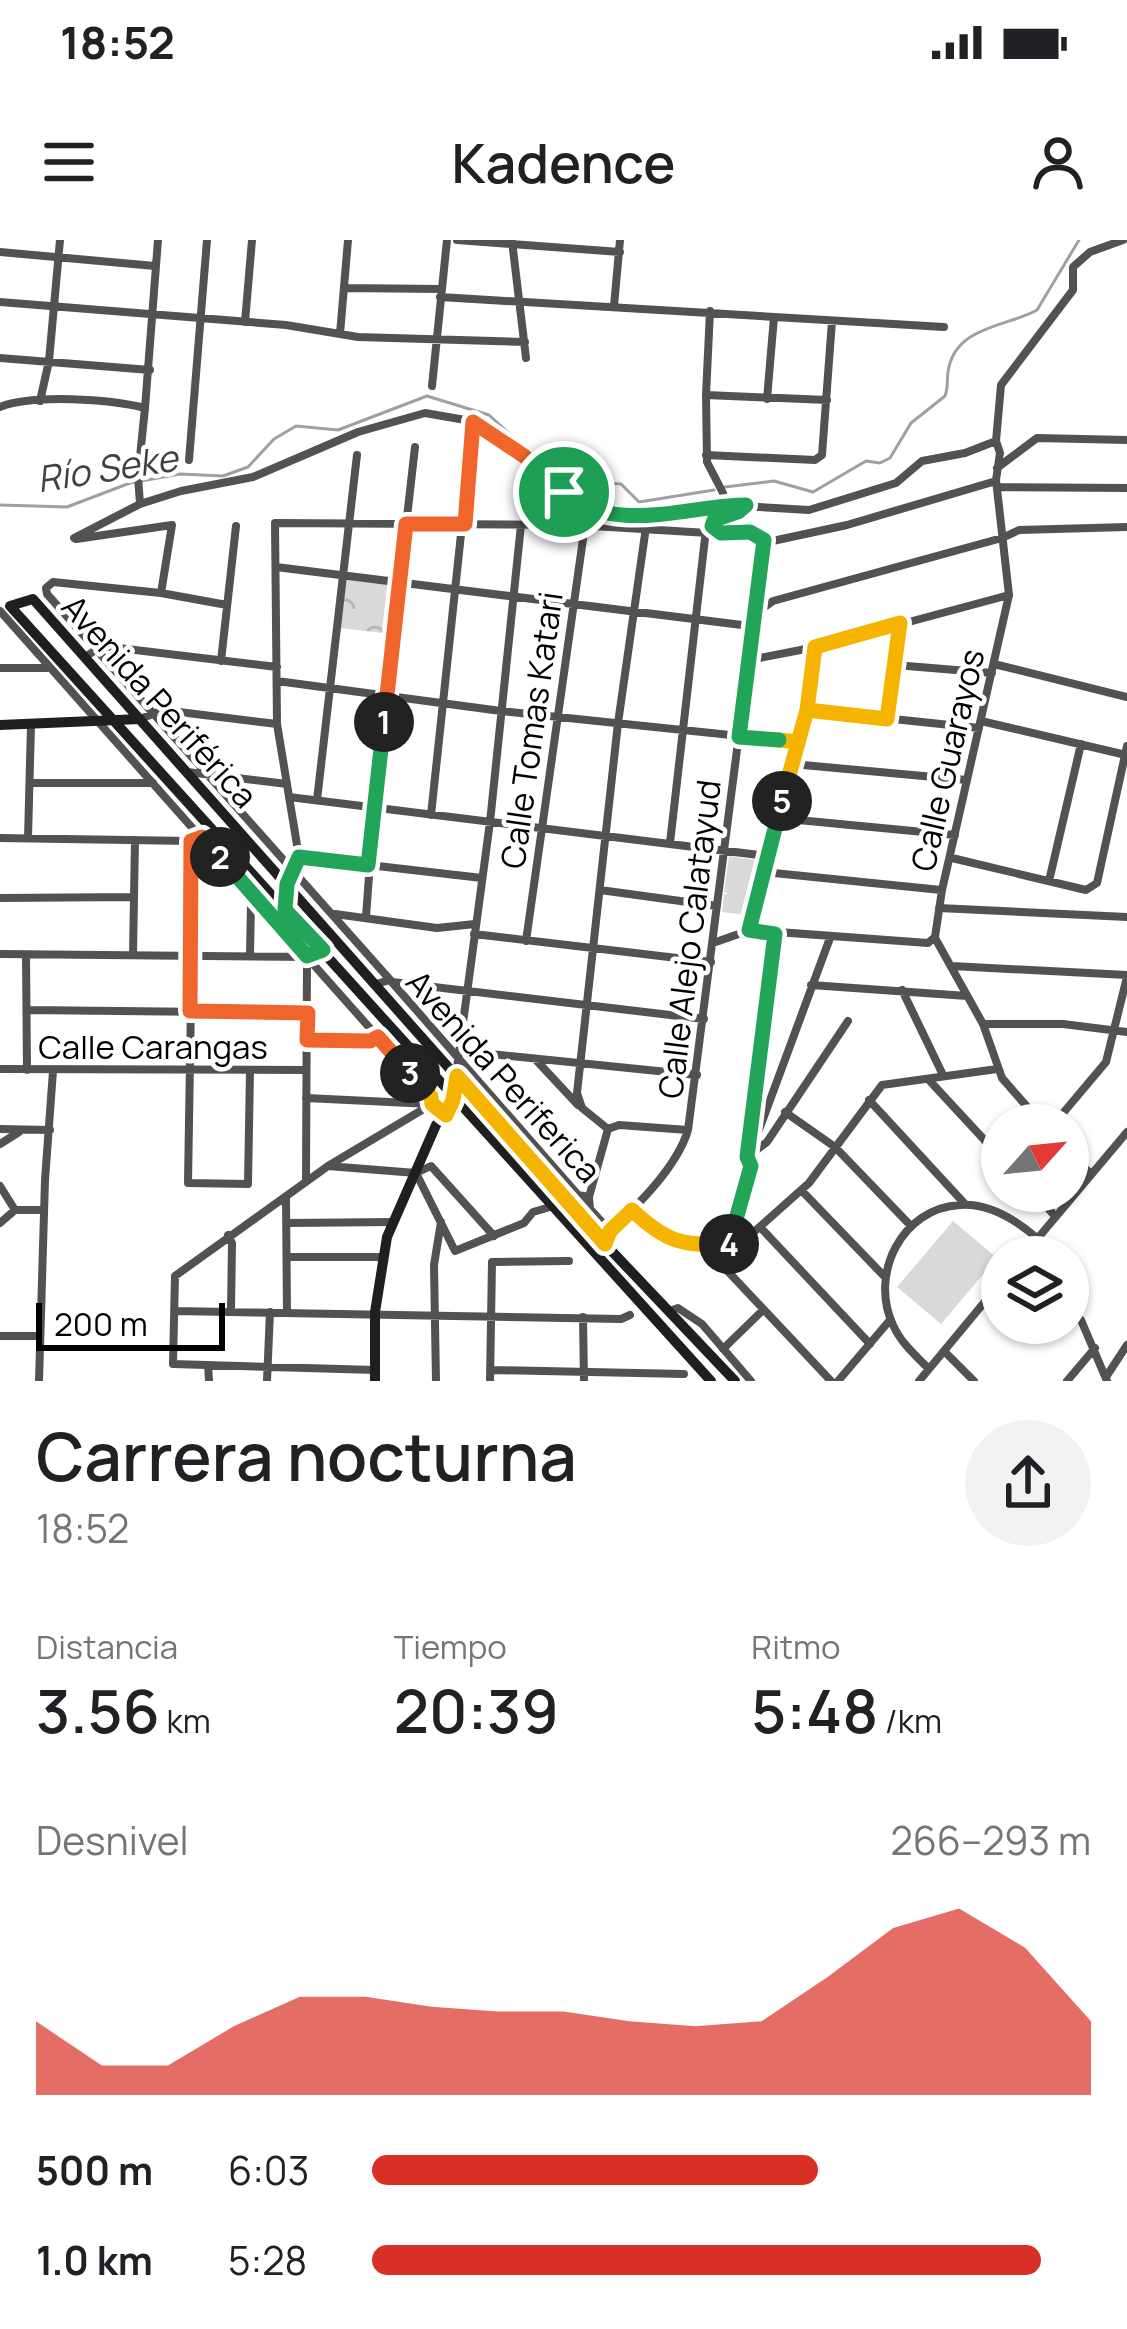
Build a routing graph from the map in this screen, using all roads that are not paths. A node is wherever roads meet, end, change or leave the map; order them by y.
1 (60, 240) edge
2 (158, 240) edge
3 (207, 240) edge
4 (252, 240) edge
5 (348, 240) edge
6 (447, 240) edge
7 (457, 240) edge
8 (620, 240) edge
9 (1123, 240) edge
10 (512, 241) edge
11 (560, 243) edge
12 (0, 252) edge
13 (620, 252) junction
14 (58, 258) junction
15 (155, 266) junction
16 (344, 288) junction
17 (440, 293) junction
18 (520, 301) junction
19 (0, 302) edge
20 (614, 306) junction
21 (55, 307) junction
22 (710, 311) junction
23 (150, 316) junction
24 (773, 317) junction
25 (199, 319) junction
26 (832, 321) junction
27 (245, 322) junction
28 (944, 327) dead end
29 (340, 334) junction
30 (436, 339) junction
31 (525, 342) junction
32 (0, 358) edge
33 (526, 358) dead end
34 (49, 361) junction
35 (150, 370) junction
36 (433, 386) dead end
37 (706, 395) junction
38 (767, 399) junction
39 (826, 400) junction
40 (40, 401) junction
41 (0, 407) edge
42 (145, 408) junction
43 (473, 422) junction
44 (1127, 440) edge
45 (996, 441) junction
46 (415, 447) dead end
47 (357, 455) dead end
48 (706, 455) junction
49 (189, 460) dead end
50 (995, 469) junction
51 (997, 484) junction
52 (1127, 488) edge
53 (140, 503) junction
54 (724, 505) junction
55 (746, 505) junction
56 (350, 523) junction
57 (406, 524) junction
58 (465, 524) junction
59 (521, 525) junction
60 (236, 526) dead end
61 (585, 526) junction
62 (646, 527) junction
63 (1127, 527) edge
64 (711, 530) junction
65 (1002, 538) junction
66 (764, 540) junction
67 (276, 567) junction
68 (344, 574) junction
69 (400, 583) junction
70 (458, 589) junction
71 (161, 592) junction
72 (1010, 595) junction
73 (514, 597) junction
74 (572, 603) junction
75 (227, 604) junction
76 (3, 608) edge
77 (632, 610) junction
78 (695, 618) junction
79 (751, 621) junction
80 (900, 623) junction
81 (96, 647) junction
82 (815, 647) junction
83 (85, 658) junction
84 (749, 660) junction
85 (221, 661) junction
86 (895, 665) junction
87 (277, 667) junction
88 (0, 668) edge
89 (50, 668) junction
90 (993, 668) junction
91 (277, 681) junction
92 (329, 688) junction
93 (387, 695) junction
94 (1127, 697) edge
95 (442, 702) junction
96 (807, 710) junction
97 (501, 711) junction
98 (155, 712) junction
99 (558, 717) junction
100 (140, 719) junction
101 (887, 719) junction
102 (115, 722) junction
103 (100, 723) junction
104 (618, 723) junction
105 (277, 724) junction
106 (980, 724) junction
107 (0, 725) edge
108 (31, 725) junction
109 (681, 731) junction
110 (739, 737) junction
111 (798, 742) junction
112 (1081, 744) junction
113 (1126, 752) edge
114 (792, 764) junction
115 (186, 772) junction
116 (209, 775) junction
117 (967, 780) junction
118 (31, 783) junction
119 (153, 783) junction
120 (287, 784) junction
121 (289, 797) junction
122 (317, 800) junction
123 (374, 807) junction
124 (431, 815) junction
125 (777, 818) junction
126 (490, 821) junction
127 (542, 829) junction
128 (607, 835) junction
129 (955, 835) junction
130 (202, 837) junction
131 (0, 838) edge
132 (28, 838) junction
133 (135, 840) junction
134 (191, 841) junction
135 (670, 843) junction
136 (726, 849) junction
137 (767, 856) junction
138 (299, 857) junction
139 (951, 858) junction
140 (368, 865) junction
141 (293, 870) junction
142 (764, 872) junction
143 (482, 878) junction
144 (1048, 881) junction
145 (287, 884) junction
146 (600, 890) junction
147 (941, 890) junction
148 (255, 896) junction
149 (134, 897) junction
150 (0, 898) edge
151 (717, 906) junction
152 (939, 908) junction
153 (285, 910) junction
154 (334, 914) junction
155 (366, 917) junction
156 (1127, 917) edge
157 (475, 929) junction
158 (749, 930) junction
159 (775, 934) junction
160 (934, 937) junction
161 (830, 938) junction
162 (526, 941) junction
163 (713, 943) junction
164 (593, 949) junction
165 (323, 950) junction
166 (0, 954) edge
167 (133, 954) junction
168 (191, 954) junction
169 (250, 954) junction
170 (26, 955) junction
171 (307, 956) junction
172 (711, 962) junction
173 (952, 966) junction
174 (1127, 976) edge
175 (390, 980) junction
176 (376, 984) junction
177 (811, 985) junction
178 (902, 989) junction
179 (468, 991) junction
180 (967, 996) junction
181 (587, 1005) junction
182 (27, 1010) junction
183 (190, 1011) junction
184 (308, 1013) junction
185 (704, 1019) junction
186 (848, 1021) dead end
187 (983, 1024) junction
188 (1116, 1030) junction
189 (1127, 1032) edge
190 (378, 1037) junction
191 (307, 1040) junction
192 (460, 1056) junction
193 (535, 1058) junction
194 (580, 1061) junction
195 (0, 1069) edge
196 (27, 1070) junction
197 (188, 1070) junction
198 (250, 1070) junction
199 (306, 1070) junction
200 (997, 1070) junction
201 (53, 1071) junction
202 (943, 1075) junction
203 (457, 1076) junction
204 (697, 1076) junction
205 (927, 1078) junction
206 (306, 1098) junction
207 (453, 1100) junction
208 (869, 1100) junction
209 (432, 1104) junction
210 (1025, 1104) edge
211 (1071, 1104) edge
212 (582, 1108) junction
213 (785, 1112) junction
214 (446, 1115) junction
215 (608, 1129) junction
216 (0, 1130) edge
217 (23, 1130) junction
218 (50, 1130) junction
219 (688, 1130) junction
220 (1127, 1132) edge
221 (981, 1136) edge
222 (0, 1144) edge
223 (835, 1147) junction
224 (748, 1154) junction
225 (328, 1166) junction
226 (416, 1173) junction
227 (1091, 1174) joint
228 (306, 1182) junction
229 (0, 1186) edge
230 (802, 1191) junction
231 (286, 1196) junction
232 (589, 1197) junction
233 (965, 1204) junction
234 (550, 1207) junction
235 (15, 1210) junction
236 (43, 1210) junction
237 (632, 1210) junction
238 (576, 1211) junction
239 (1051, 1212) edge
240 (1055, 1216) junction
241 (288, 1222) junction
242 (393, 1222) junction
243 (441, 1222) junction
244 (0, 1223) edge
245 (910, 1226) junction
246 (760, 1227) junction
247 (610, 1231) junction
248 (228, 1235) junction
249 (494, 1236) junction
250 (1034, 1236) edge
251 (1039, 1236) edge
252 (605, 1244) junction
253 (731, 1244) junction
254 (703, 1245) junction
255 (288, 1257) junction
256 (382, 1257) junction
257 (568, 1261) dead end
258 (884, 1276) junction
259 (981, 1306) edge
260 (231, 1310) junction
261 (763, 1310) junction
262 (176, 1311) junction
263 (270, 1312) junction
264 (287, 1312) junction
265 (374, 1312) junction
266 (669, 1312) junction
267 (437, 1315) junction
268 (491, 1316) junction
269 (630, 1316) dead end
270 (583, 1317) junction
271 (890, 1320) junction
272 (0, 1336) edge
273 (40, 1336) junction
274 (1089, 1336) edge
275 (870, 1344) junction
276 (1127, 1345) edge
277 (1095, 1348) junction
278 (724, 1349) junction
279 (944, 1351) junction
280 (208, 1365) junction
281 (267, 1366) junction
282 (313, 1366) junction
283 (928, 1369) junction
284 (684, 1374) dead end
285 (375, 1375) edge
286 (490, 1376) edge
287 (584, 1377) edge
288 (1106, 1379) edge
289 (39, 1381) edge
290 (209, 1381) edge
291 (267, 1381) edge
292 (313, 1381) edge
293 (436, 1381) edge
294 (711, 1381) edge
295 (735, 1381) edge
296 (751, 1381) edge
297 (835, 1381) edge
298 (919, 1381) edge
299 (974, 1381) edge
300 (1067, 1381) edge

1 - 14 street
2 - 15 street
3 - 25 street
4 - 27 street
5 - 16 street
6 - 17 street
7 - 10 street
8 - 13 street
9 - 45 street
10 - 11 street
10 - 18 street
11 - 13 street
12 - 14 street
13 - 20 street
14 - 15 street
14 - 21 street
15 - 23 street
16 - 17 street
16 - 29 street
17 - 18 street
17 - 30 street
18 - 20 street
18 - 31 street
19 - 21 street
20 - 22 street
21 - 23 street
21 - 34 street
22 - 24 street
22 - 37 street
23 - 25 street
23 - 35 street
24 - 26 street
24 - 38 street
25 - 27 street
25 - 49 street
26 - 28 street
26 - 39 street
27 - 29 street
29 - 30 street
30 - 31 street
30 - 36 street
31 - 33 street
32 - 34 street
34 - 35 street
34 - 40 street
35 - 42 street
37 - 38 street
37 - 48 street
38 - 39 street
39 - 48 street
40 - 41 street
40 - 42 street
42 - 53 street
43 - 53 street
43 - 54 street
43 - 58 street
44 - 50 street
45 - 50 street
45 - 55 street
46 - 57 street
47 - 56 street
48 - 54 street
50 - 51 street
51 - 52 street
51 - 65 street
51 - 66 street
53 - 71 street
54 - 55 street
55 - 64 street
56 - 57 street
56 - 67 street
56 - 68 street
57 - 58 street
57 - 69 street
58 - 59 street
58 - 70 street
59 - 61 street
59 - 73 street
60 - 75 street
61 - 62 street
61 - 74 street, Calle Tomas Katari
62 - 64 street
62 - 77 street
63 - 65 street
64 - 66 street
64 - 78 street
65 - 72 street
65 - 79 street
66 - 79 street, Calle Alejo Calatayud
67 - 68 street
67 - 87 street
68 - 69 street
68 - 92 street
69 - 70 street
69 - 93 street
70 - 73 street
70 - 95 street
71 - 75 street
71 - 81 street
72 - 80 street
72 - 90 street, Calle Guarayos
73 - 74 street
73 - 97 street
74 - 77 street
74 - 99 street, Calle Tomas Katari
75 - 85 street
76 - 83 street, Avenida Periférica
76 - 89 street
76 - 102 street, Avenida Periférica
77 - 78 street
77 - 104 street
78 - 79 street
78 - 109 street
79 - 84 street, Calle Alejo Calatayud
80 - 82 street
80 - 86 street
81 - 83 street
81 - 85 street
81 - 98 street
82 - 84 street
82 - 96 street
83 - 100 street, Avenida Periférica
84 - 110 street, Calle Alejo Calatayud
85 - 87 street
86 - 90 street
86 - 101 street
87 - 91 street
88 - 89 street
89 - 103 street
90 - 94 street
90 - 106 street, Calle Guarayos
91 - 92 street
91 - 105 street
92 - 93 street
92 - 122 street
93 - 95 street
93 - 123 street
95 - 97 street
95 - 124 street
96 - 101 street
96 - 111 street
97 - 99 street
97 - 126 street
98 - 100 street
98 - 105 street
98 - 116 street
99 - 104 street
99 - 127 street, Calle Tomas Katari
100 - 102 street
100 - 115 street, Avenida Periférica
101 - 106 street
102 - 103 street
102 - 153 street, Avenida Periférica
103 - 108 street
103 - 119 street
104 - 109 street
104 - 128 street
105 - 120 street
106 - 112 street
106 - 117 street, Calle Guarayos
107 - 108 street
108 - 118 street
109 - 110 street
109 - 135 street
110 - 111 street
110 - 136 street, Calle Alejo Calatayud
111 - 114 street
112 - 113 street
112 - 144 street
113 - 144 street
114 - 117 street
114 - 125 street
115 - 116 street
115 - 145 street, Avenida Periférica
116 - 120 street
116 - 141 street
117 - 129 street, Calle Guarayos
118 - 119 street
118 - 132 street
119 - 130 street
120 - 121 street
121 - 122 street
121 - 138 street
122 - 123 street
123 - 124 street
123 - 140 street
124 - 126 street
125 - 129 street
125 - 137 street
126 - 127 street
126 - 143 street
127 - 128 street
127 - 162 street, Calle Tomas Katari
128 - 135 street
128 - 146 street
129 - 139 street, Calle Guarayos
130 - 134 street
130 - 148 street
131 - 132 street
132 - 133 street
133 - 134 street
133 - 149 street
134 - 168 street
135 - 136 street
136 - 137 street
136 - 151 street, Calle Alejo Calatayud
137 - 142 street
138 - 140 street
138 - 141 street
139 - 144 street
139 - 147 street, Calle Guarayos
140 - 143 street
140 - 155 street
141 - 145 street
141 - 154 street
142 - 147 street
142 - 158 street
143 - 157 street
145 - 153 street
145 - 176 street, Avenida Periférica
146 - 151 street
146 - 164 street
147 - 152 street, Calle Guarayos
148 - 169 street
148 - 171 street
149 - 150 street
149 - 167 street
151 - 163 street, Calle Alejo Calatayud
152 - 156 street
152 - 160 street, Calle Guarayos
153 - 165 street, Avenida Periférica
154 - 155 street
154 - 175 street
155 - 157 street
157 - 162 street
157 - 179 street
158 - 159 street
158 - 163 street
159 - 161 street
159 - 224 street
160 - 161 street
160 - 173 street
161 - 177 street
162 - 164 street
163 - 172 street, Calle Alejo Calatayud
164 - 172 street
164 - 181 street
165 - 171 street
165 - 207 street, Avenida Periférica
166 - 170 street
167 - 168 street
167 - 170 street
168 - 169 street
168 - 183 street
169 - 171 street
170 - 182 street
171 - 184 street
171 - 190 street
172 - 185 street, Calle Alejo Calatayud
173 - 174 street
173 - 180 street
174 - 188 street
175 - 176 street, Avenida Periferica
175 - 179 street
175 - 192 street, Avenida Periferica
176 - 203 street, Avenida Periférica
177 - 178 street
177 - 224 street
178 - 180 street
178 - 202 street
179 - 181 street
179 - 192 street
180 - 187 street
181 - 185 street
181 - 194 street
182 - 183 street
182 - 196 street
183 - 184 street
183 - 197 street
184 - 191 street
185 - 204 street, Calle Alejo Calatayud
186 - 213 street
187 - 188 street
187 - 200 street
188 - 189 street
188 - 211 street
190 - 191 street
190 - 209 street
191 - 199 street
192 - 193 street
192 - 203 street
192 - 232 street, Avenida Periferica
193 - 194 street
193 - 212 street
194 - 204 street
194 - 212 street
195 - 196 street, Calle Carangas
196 - 201 street, Calle Carangas
197 - 198 street, Calle Carangas
197 - 198 street
197 - 201 street, Calle Carangas
198 - 199 street, Calle Carangas
199 - 206 street
200 - 202 street
200 - 210 street
201 - 218 street
202 - 205 street
203 - 207 street
203 - 238 street
204 - 219 street, Calle Alejo Calatayud
205 - 208 street
205 - 221 street
206 - 209 street
206 - 228 street
207 - 214 street
207 - 234 street, Avenida Periférica
208 - 223 street
208 - 233 street
209 - 214 street
209 - 225 street
212 - 215 street
213 - 223 street
213 - 224 street
214 - 226 street
215 - 219 street
215 - 232 street
216 - 217 street
217 - 218 street
217 - 222 street
218 - 236 street
219 - 237 street
220 - 227 street
223 - 230 street
223 - 245 street
224 - 253 street
225 - 226 street
225 - 228 street
226 - 242 street
226 - 243 street
226 - 249 street
227 - 240 street
228 - 231 street
229 - 235 street
230 - 246 street
230 - 258 street
231 - 241 street
231 - 248 street
232 - 238 street, Avenida Periferica
232 - 247 street
233 - 245 street
233 - 250 street
234 - 249 street
234 - 294 street, Avenida Periférica
235 - 236 street
235 - 244 street
236 - 273 street
237 - 247 street
237 - 254 street
238 - 252 street
239 - 240 street
240 - 251 street
241 - 242 street
241 - 255 street
242 - 256 street
243 - 249 street
243 - 267 street
245 - 258 street
246 - 253 street
246 - 275 street
247 - 252 street
248 - 260 street
248 - 262 street
252 - 266 street
253 - 254 street
254 - 261 street
255 - 256 street
255 - 264 street
256 - 265 street
257 - 268 street
258 - 271 street
259 - 279 street
260 - 262 street
260 - 263 street
261 - 278 street
261 - 297 street
262 - 280 street
263 - 264 street
263 - 281 street
264 - 265 street
265 - 267 street
265 - 285 street
266 - 278 street
266 - 295 street
267 - 268 street
267 - 293 street
268 - 270 street
268 - 286 street
269 - 270 street
270 - 287 street
271 - 275 street
271 - 283 street
272 - 273 street
273 - 289 street
274 - 277 street
275 - 297 street
276 - 288 street
277 - 288 street
277 - 300 street
278 - 296 street
279 - 283 street
279 - 299 street
280 - 281 street
280 - 290 street
281 - 282 street
281 - 291 street
282 - 285 street
282 - 292 street
283 - 298 street
284 - 287 street
286 - 287 street

